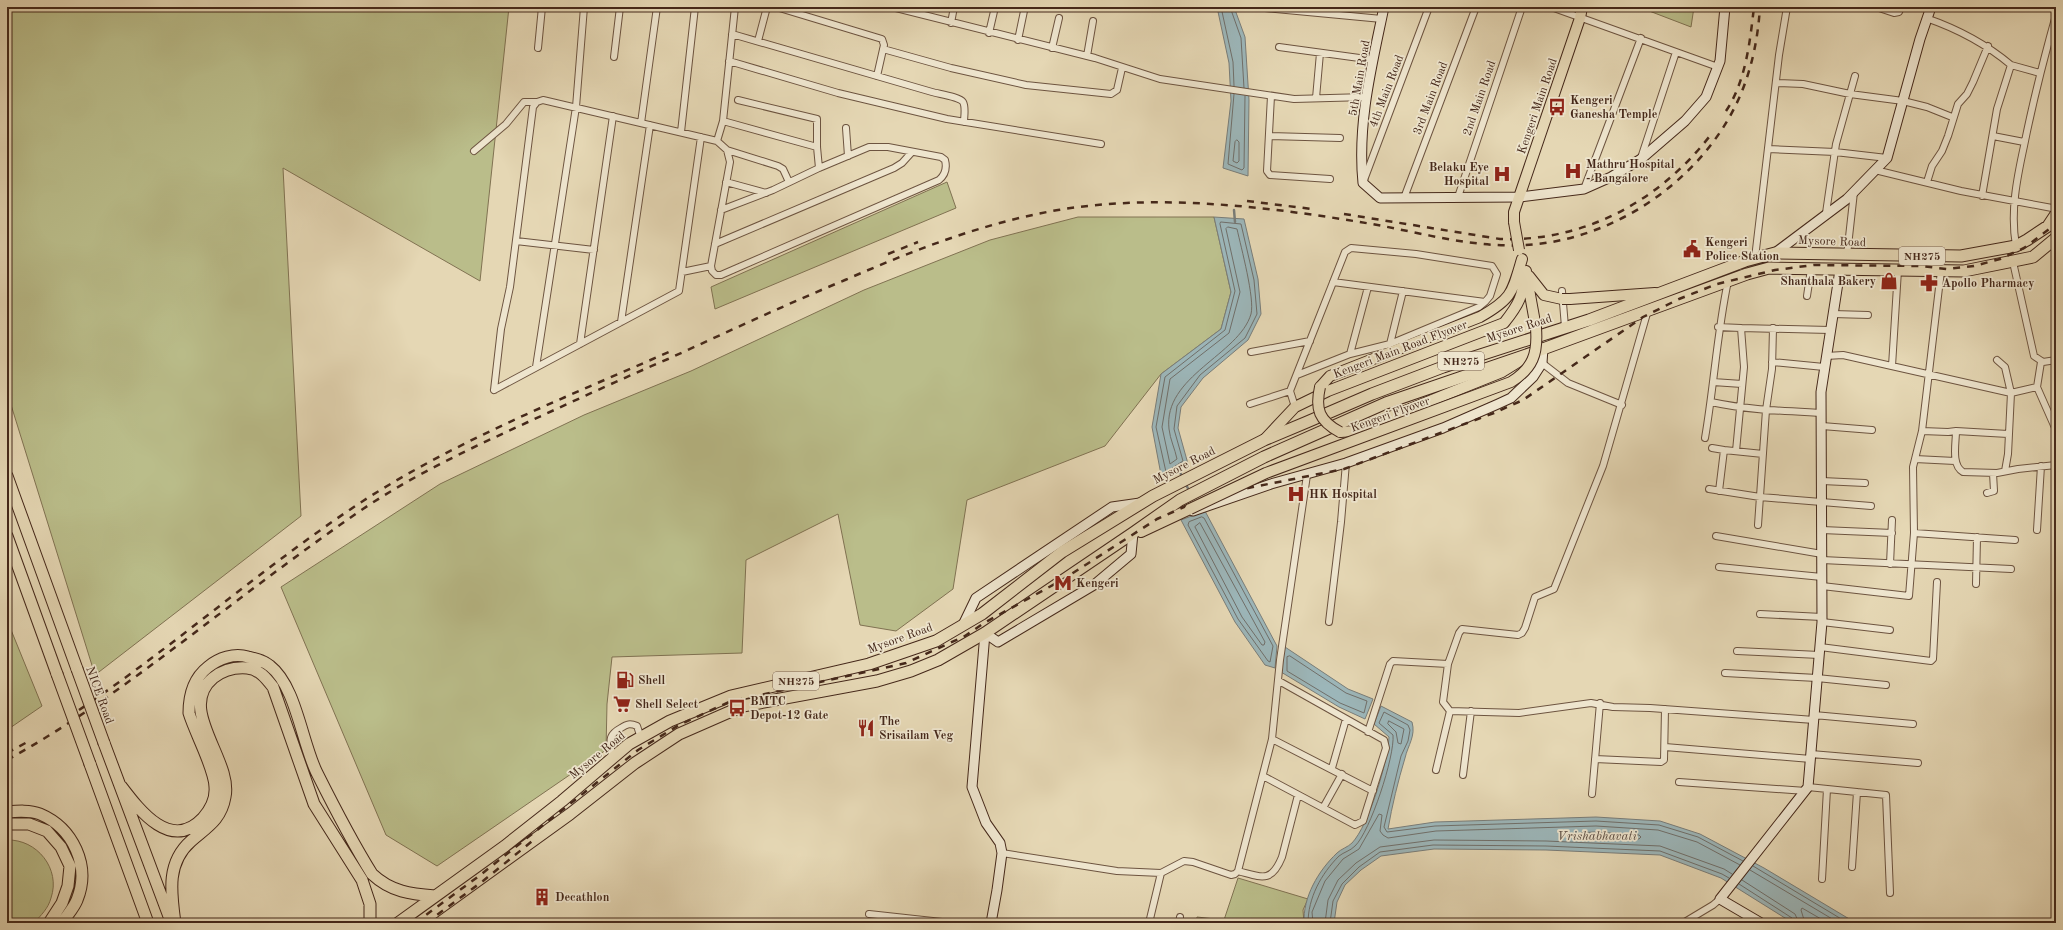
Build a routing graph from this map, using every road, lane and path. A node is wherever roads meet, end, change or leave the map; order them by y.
1 (542, 7) edge
2 (584, 7) edge
3 (620, 7) edge
4 (657, 7) edge
5 (695, 7) edge
6 (734, 7) edge
7 (767, 7) edge
8 (776, 7) edge
9 (892, 7) edge
10 (954, 7) edge
11 (995, 7) edge
12 (1384, 7) edge
13 (1429, 7) edge
14 (1476, 7) edge
15 (1522, 7) edge
16 (1551, 7) edge
17 (1582, 7) edge
18 (1588, 7) edge
19 (1726, 7) edge
20 (1787, 7) edge
21 (1876, 7) edge
22 (1901, 7) edge
23 (1930, 7) edge
24 (1265, 8) dead end
25 (916, 10) edge
26 (1024, 11) dead end
27 (2056, 15) edge
28 (1059, 18) dead end
29 (1580, 18) junction
30 (1926, 18) junction
31 (1382, 19) junction
32 (1093, 21) dead end
33 (951, 23) junction
34 (989, 33) junction
35 (732, 34) junction
36 (1640, 38) junction
37 (1018, 40) junction
38 (758, 41) junction
39 (1988, 46) junction
40 (1280, 47) dead end
41 (538, 48) dead end
42 (1052, 48) junction
43 (883, 49) junction
44 (1676, 52) junction
45 (1320, 53) junction
46 (1087, 56) junction
47 (614, 57) dead end
48 (1374, 60) junction
49 (729, 61) junction
50 (2011, 65) junction
51 (1718, 67) junction
52 (1122, 68) junction
53 (2040, 73) junction
54 (877, 76) junction
55 (1855, 76) dead end
56 (1776, 83) junction
57 (1850, 94) junction
58 (1271, 96) junction
59 (1366, 97) junction
60 (1316, 98) junction
61 (738, 100) dead end
62 (1903, 101) junction
63 (537, 102) junction
64 (576, 107) junction
65 (613, 116) junction
66 (1952, 117) junction
67 (723, 121) junction
68 (964, 122) junction
69 (641, 123) junction
70 (650, 125) junction
71 (846, 128) dead end
72 (681, 132) junction
73 (1269, 136) junction
74 (1993, 136) junction
75 (701, 137) junction
76 (1340, 138) dead end
77 (717, 141) junction
78 (2024, 142) junction
79 (1101, 144) dead end
80 (817, 147) junction
81 (1768, 149) junction
82 (727, 150) junction
83 (474, 151) dead end
84 (912, 152) junction
85 (1835, 152) junction
86 (848, 156) junction
87 (1887, 158) junction
88 (1641, 159) junction
89 (819, 168) junction
90 (1875, 170) junction
91 (1330, 179) dead end
92 (726, 182) junction
93 (789, 182) junction
94 (1927, 182) junction
95 (1363, 183) junction
96 (1584, 189) junction
97 (1854, 192) junction
98 (766, 193) junction
99 (1982, 196) junction
100 (1458, 197) junction
101 (1520, 197) junction
102 (1404, 198) junction
103 (2015, 202) junction
104 (721, 210) junction
105 (2054, 211) edge
106 (1826, 213) junction
107 (2056, 238) edge
108 (516, 241) junction
109 (715, 244) junction
110 (555, 245) junction
111 (2016, 246) junction
112 (594, 250) junction
113 (1775, 253) junction
114 (1521, 254) junction
115 (1847, 255) junction
116 (1755, 258) junction
117 (2013, 262) junction
118 (711, 266) junction
119 (1811, 269) junction
120 (1840, 270) junction
121 (1898, 270) junction
122 (1526, 271) junction
123 (1941, 271) junction
124 (682, 272) junction
125 (1728, 281) junction
126 (1333, 282) junction
127 (1368, 286) junction
128 (1403, 291) junction
129 (1562, 291) dead end
130 (1662, 292) junction
131 (1807, 296) dead end
132 (1526, 297) junction
133 (1485, 302) junction
134 (1648, 310) junction
135 (1833, 314) junction
136 (1868, 315) dead end
137 (1472, 320) joint
138 (620, 322) junction
139 (1591, 325) junction
140 (1565, 327) junction
141 (1718, 328) junction
142 (1741, 328) junction
143 (1773, 328) junction
144 (1830, 330) junction
145 (1310, 341) junction
146 (580, 344) junction
147 (1390, 344) junction
148 (1543, 348) junction
149 (1251, 352) dead end
150 (1532, 353) junction
151 (1350, 354) junction
152 (1826, 356) junction
153 (1997, 360) dead end
154 (2056, 360) edge
155 (1772, 362) junction
156 (2041, 362) junction
157 (1542, 363) junction
158 (1892, 366) junction
159 (536, 367) junction
160 (1824, 367) junction
161 (1928, 373) junction
162 (1297, 375) junction
163 (1713, 382) junction
164 (1742, 384) junction
165 (2037, 387) junction
166 (1290, 391) junction
167 (2011, 393) junction
168 (1711, 402) junction
169 (1250, 404) dead end
170 (1622, 405) junction
171 (1295, 407) junction
172 (1739, 408) junction
173 (1766, 410) junction
174 (1822, 413) junction
175 (1822, 426) junction
176 (1872, 430) dead end
177 (2056, 430) edge
178 (1922, 431) junction
179 (1956, 431) junction
180 (2008, 434) junction
181 (1705, 438) dead end
182 (1264, 440) junction
183 (1712, 448) dead end
184 (1724, 450) junction
185 (1736, 451) junction
186 (1763, 454) junction
187 (1915, 459) junction
188 (1956, 461) junction
189 (1346, 463) junction
190 (2056, 465) edge
191 (2041, 466) junction
192 (2005, 471) junction
193 (1993, 473) junction
194 (1307, 475) junction
195 (7, 476) edge
196 (1822, 481) junction
197 (1865, 482) dead end
198 (1709, 489) dead end
199 (1719, 491) junction
200 (1987, 493) dead end
201 (1760, 497) junction
202 (1140, 504) junction
203 (1822, 504) junction
204 (1871, 506) dead end
205 (1180, 513) junction
206 (1892, 520) dead end
207 (1758, 525) dead end
208 (1822, 530) junction
209 (2037, 530) dead end
210 (1133, 533) junction
211 (1892, 533) junction
212 (1914, 533) junction
213 (7, 536) edge
214 (1716, 536) dead end
215 (1977, 537) junction
216 (2015, 540) dead end
217 (1822, 557) junction
218 (1890, 564) junction
219 (1912, 565) junction
220 (1719, 566) dead end
221 (1976, 567) junction
222 (2011, 570) dead end
223 (1822, 577) junction
224 (1937, 582) dead end
225 (1976, 584) dead end
226 (1822, 586) junction
227 (1760, 614) dead end
228 (1822, 619) junction
229 (1329, 622) dead end
230 (963, 625) junction
231 (1890, 630) dead end
232 (985, 633) junction
233 (1737, 651) dead end
234 (1819, 651) junction
235 (1448, 664) junction
236 (1725, 673) dead end
237 (1817, 678) junction
238 (1280, 681) junction
239 (1886, 685) dead end
240 (1600, 703) junction
241 (1665, 709) junction
242 (1450, 711) junction
243 (1471, 712) junction
244 (1814, 718) junction
245 (1346, 719) junction
246 (1913, 724) dead end
247 (1368, 732) junction
248 (641, 738) junction
249 (1272, 739) junction
250 (629, 744) junction
251 (1665, 747) junction
252 (1811, 756) junction
253 (612, 758) junction
254 (1595, 759) junction
255 (1918, 762) dead end
256 (635, 763) junction
257 (1332, 768) junction
258 (1436, 770) dead end
259 (1342, 774) junction
260 (1463, 775) dead end
261 (1263, 776) junction
262 (1679, 782) dead end
263 (121, 786) junction
264 (1807, 789) junction
265 (1827, 789) junction
266 (1373, 790) junction
267 (1857, 792) junction
268 (1592, 794) dead end
269 (1298, 795) junction
270 (1323, 808) junction
271 (7, 812) edge
272 (7, 824) edge
273 (1002, 853) junction
274 (1852, 867) dead end
275 (1238, 871) junction
276 (1161, 873) junction
277 (1822, 879) dead end
278 (1890, 893) dead end
279 (435, 896) junction
280 (1721, 897) junction
281 (869, 914) dead end
282 (49, 923) edge
283 (62, 923) edge
284 (148, 923) edge
285 (172, 923) edge
286 (175, 923) edge
287 (370, 923) edge
288 (398, 923) edge
289 (419, 923) edge
290 (951, 923) edge
291 (991, 923) edge
292 (1149, 923) edge
293 (1683, 923) edge
294 (1761, 923) edge

1 - 41 street
2 - 64 street
3 - 47 street
4 - 69 street
5 - 72 street
6 - 35 street
7 - 38 street
8 - 43 street
9 - 25 street
10 - 33 street
11 - 34 street
12 - 31 street, 5th Main Road
13 - 95 street, 4th Main Road
14 - 102 street, 3rd Main Road
15 - 100 street, 2nd Main Road
16 - 29 street
17 - 29 main road, Kengeri Main Road
18 - 29 main road, Kengeri Main Road
19 - 51 street
20 - 56 street
21 - 22 street
23 - 30 street
24 - 31 street
25 - 33 street
26 - 37 street
27 - 53 street
28 - 42 street
29 - 36 street
29 - 101 main road, Kengeri Main Road
30 - 39 street
30 - 62 street
31 - 48 street, 5th Main Road
32 - 46 street
33 - 34 street
34 - 37 street
35 - 38 street
35 - 49 street
36 - 44 street
36 - 96 street
37 - 42 street
38 - 54 street
39 - 50 street
39 - 66 street
40 - 45 street
42 - 46 street
43 - 52 street
43 - 54 street
44 - 51 street
44 - 88 street
45 - 48 street
45 - 60 street
46 - 52 street
48 - 59 street, 5th Main Road
49 - 67 street
49 - 68 street
50 - 53 street
50 - 74 street
51 - 88 street
52 - 58 street
53 - 78 street
54 - 68 street
55 - 57 street
56 - 57 street
56 - 81 street
57 - 62 street
57 - 85 street
58 - 60 street
58 - 73 street
59 - 60 street
59 - 95 street, 5th Main Road
61 - 80 street
62 - 66 street
62 - 87 street
63 - 64 street
63 - 83 street
63 - 108 street
64 - 65 street
64 - 110 street
65 - 69 street
65 - 112 street
66 - 94 street
67 - 77 street
67 - 80 street
68 - 79 street
69 - 70 street
70 - 72 street
70 - 138 street
71 - 86 street
72 - 75 street
73 - 76 street
73 - 91 street
74 - 78 street
74 - 99 street
75 - 77 street
75 - 124 street
77 - 82 street
78 - 103 street
80 - 89 street
81 - 85 street
81 - 116 street
82 - 92 street
82 - 93 street
84 - 86 street
84 - 109 street
84 - 118 street
85 - 87 street
85 - 106 street
86 - 89 street
87 - 90 street
88 - 96 street
89 - 93 street
90 - 94 street
90 - 97 street
92 - 98 street
92 - 104 street
93 - 98 street
94 - 99 street
95 - 102 street
96 - 101 street
97 - 106 street
97 - 115 street
98 - 104 street
99 - 103 street
100 - 101 street
100 - 102 street
101 - 114 main road, Kengeri Main Road, bridge
103 - 105 street
103 - 111 street
104 - 109 street
105 - 111 highway, Mysore Road / NH275
106 - 113 street
107 - 117 highway, Mysore Road / NH275
108 - 110 street
108 - 159 street
109 - 118 street
110 - 112 street
110 - 159 street
111 - 115 highway, Mysore Road / NH275
112 - 146 street
113 - 115 highway, Mysore Road / NH275
113 - 116 highway, Mysore Road / NH275
114 - 122 main road
114 - 137 main road, Kengeri Main Road
116 - 130 highway, Mysore Road / NH275
117 - 123 highway, Mysore Road / NH275
117 - 156 street
118 - 124 street
119 - 120 highway, Mysore Road / NH275
119 - 125 highway, Mysore Road / NH275
119 - 131 street
120 - 121 highway, Mysore Road / NH275
120 - 135 street
121 - 123 highway, Mysore Road / NH275
121 - 158 street
122 - 130 main road, bridge
122 - 132 main road, Kengeri Main Road Flyover
123 - 161 street
124 - 138 street
125 - 134 highway, Mysore Road / NH275
125 - 141 street
126 - 127 street
126 - 133 street
126 - 145 street
127 - 128 street
127 - 151 street
128 - 133 street
128 - 147 street
129 - 140 street
130 - 139 highway, Mysore Road / NH275
132 - 171 main road, Kengeri Main Road Flyover
132 - 205 main road, Kengeri Flyover, bridge
133 - 147 street
134 - 139 highway, Mysore Road / NH275
134 - 170 street
135 - 136 street
135 - 144 street
137 - 150 main road, Kengeri Flyover, bridge
138 - 146 street
139 - 140 highway, Mysore Road / NH275
139 - 148 highway, Mysore Road / NH275
140 - 182 highway, Mysore Road / NH275
141 - 142 street
141 - 163 street
142 - 143 street
142 - 164 street
143 - 144 street
143 - 155 street
144 - 152 street
145 - 149 street
145 - 162 street
146 - 159 street
147 - 151 street
148 - 150 highway, Mysore Road / NH275
148 - 157 street
150 - 210 highway, Mysore Road / NH275
151 - 162 street
152 - 158 street
152 - 160 street
153 - 167 street
154 - 156 street
155 - 160 street
155 - 173 street
156 - 165 street
157 - 170 street
157 - 189 street
158 - 161 street
160 - 174 street
161 - 167 street
161 - 178 street
162 - 166 street
163 - 164 street
163 - 168 street
164 - 172 street
165 - 167 street
165 - 177 street
166 - 169 street
166 - 171 street
167 - 180 street
168 - 172 street
168 - 181 street
170 - 235 street
171 - 182 main road, Kengeri Main Road Flyover
172 - 173 street
172 - 185 street
173 - 174 street
173 - 186 street
174 - 175 street
175 - 176 street
175 - 196 street
178 - 179 street
178 - 187 street
179 - 180 street
179 - 188 street
180 - 192 street
182 - 202 highway, Mysore Road / NH275
183 - 184 street
184 - 185 street
184 - 199 street
185 - 186 street
186 - 201 street
187 - 188 street
187 - 212 street
188 - 193 street
189 - 194 street
189 - 229 street
190 - 191 street
191 - 192 street
191 - 209 street
192 - 193 street
193 - 200 street
194 - 205 street
194 - 238 street
195 - 263 highway, NICE Road, bridge
196 - 197 street
196 - 203 street
198 - 199 street
199 - 201 street
201 - 203 street
201 - 207 street
202 - 230 highway, Mysore Road / NH275
202 - 230 street
203 - 204 street
203 - 208 street
205 - 210 main road, Kengeri Flyover
206 - 211 street
208 - 211 street
208 - 217 street
210 - 232 highway, Mysore Road / NH275
210 - 232 street
211 - 218 street
212 - 215 street
212 - 219 street
213 - 284 highway, bridge
214 - 217 street
215 - 216 street
215 - 221 street
217 - 218 street
217 - 223 street
218 - 219 street
219 - 221 street
219 - 226 street
220 - 223 street
221 - 222 street
221 - 225 street
223 - 226 street
224 - 234 street
226 - 228 street
227 - 228 street
228 - 231 street
228 - 234 street
230 - 248 highway, Mysore Road / NH275
232 - 256 highway, Mysore Road / NH275
232 - 273 street
233 - 234 street
234 - 237 street
235 - 242 street
235 - 247 street
236 - 237 street
237 - 239 street
237 - 244 street
238 - 245 street
238 - 249 street
240 - 241 street
240 - 243 street
240 - 254 street
241 - 244 street
241 - 251 street
242 - 243 street
242 - 258 street
243 - 260 street
244 - 246 street
244 - 252 street
245 - 247 street
245 - 257 street
247 - 266 street
248 - 250 highway, Mysore Road / NH275
248 - 253 street
249 - 257 street
249 - 261 street
250 - 253 highway, Mysore Road / NH275
250 - 256 highway
251 - 252 street
251 - 254 street
252 - 255 street
252 - 264 street
253 - 279 highway, Mysore Road / NH275
254 - 268 street
256 - 289 highway, Mysore Road / NH275
257 - 259 street
259 - 266 street
259 - 270 street
261 - 269 street
261 - 275 street
262 - 264 street
263 - 279 highway
263 - 285 highway, NICE Road
264 - 265 street
264 - 280 street
265 - 267 street
265 - 277 street
266 - 270 street
267 - 274 street
267 - 278 street
269 - 270 street
269 - 275 street
271 - 283 highway
272 - 282 highway
273 - 276 street
273 - 291 street
275 - 276 street
276 - 292 street
279 - 288 highway, Mysore Road / NH275
280 - 293 street
280 - 294 street
281 - 290 street
286 - 287 highway

